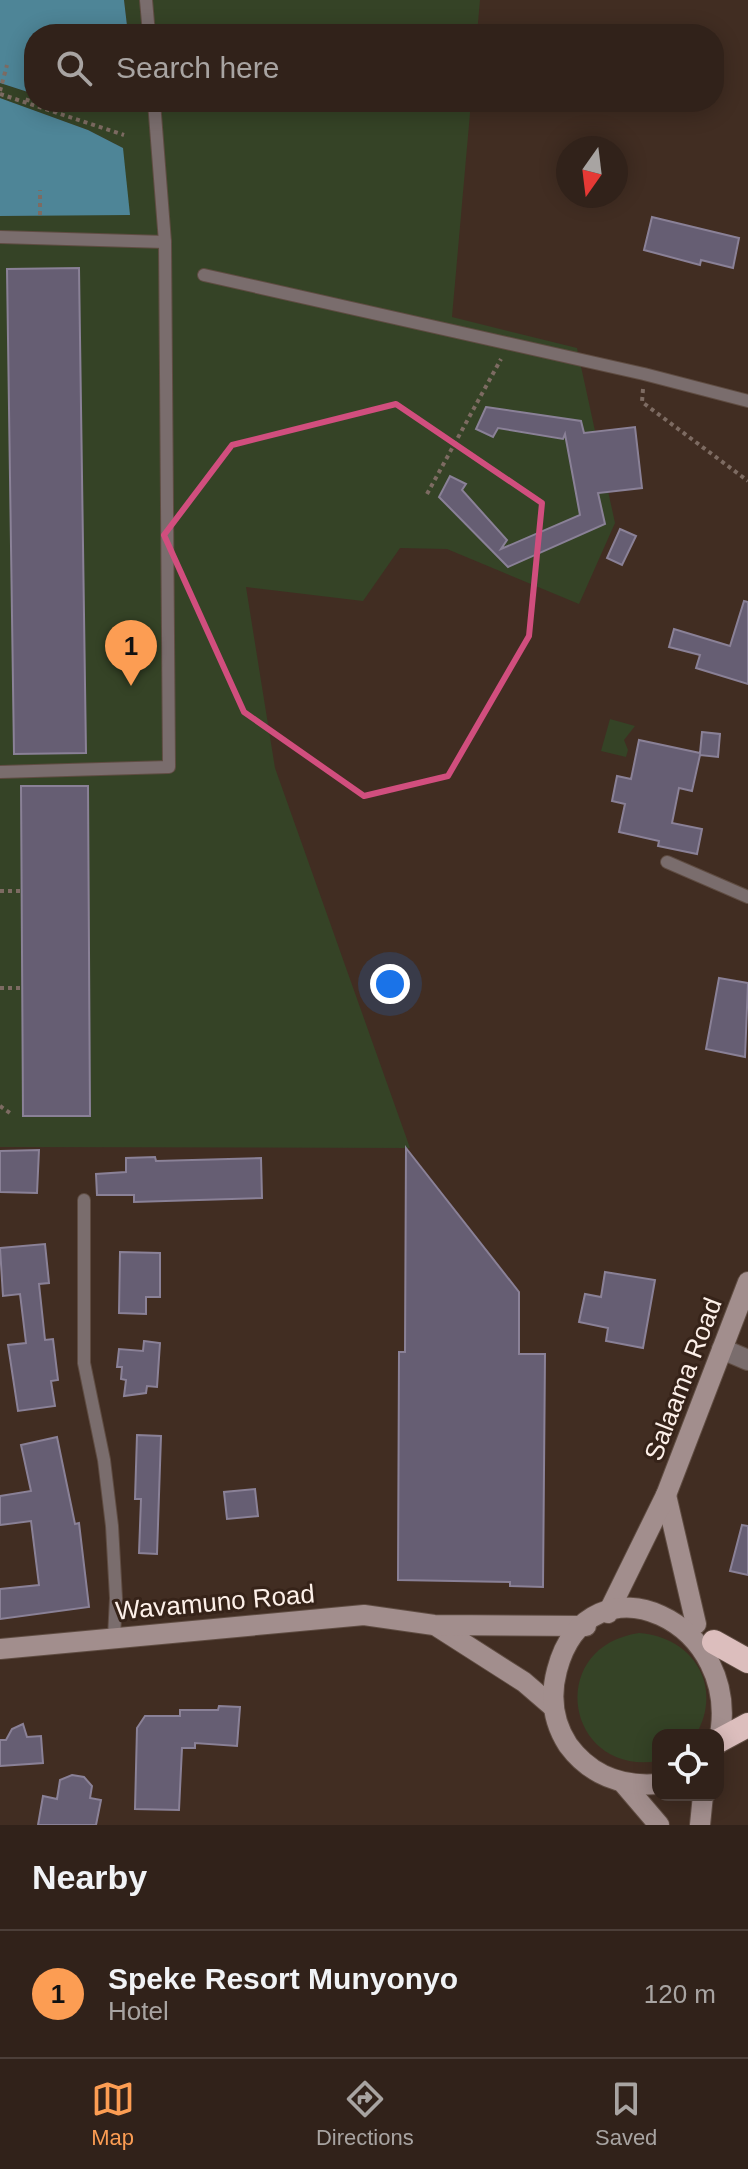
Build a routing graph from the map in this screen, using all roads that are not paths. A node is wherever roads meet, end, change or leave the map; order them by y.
1 (146, 0) edge
2 (148, 24) edge
3 (155, 112) edge
4 (0, 237) edge
5 (165, 242) junction
6 (204, 275) dead end
7 (748, 401) edge
8 (0, 772) edge
9 (667, 862) dead end
10 (748, 897) edge
11 (84, 1200) dead end
12 (748, 1282) edge
13 (722, 1349) junction
14 (748, 1360) edge
15 (666, 1495) junction
16 (608, 1613) junction
17 (696, 1624) junction
18 (434, 1625) junction
19 (586, 1626) junction
20 (114, 1637) junction
21 (714, 1642) junction
22 (0, 1649) edge
23 (748, 1661) edge
24 (553, 1707) junction
25 (748, 1725) edge
26 (724, 1730) edge
27 (724, 1739) edge
28 (624, 1784) junction
29 (652, 1784) edge
30 (702, 1801) edge
31 (659, 1825) edge
32 (700, 1825) edge

1 - 2 lane
3 - 5 lane
4 - 5 lane
5 - 8 lane
6 - 7 lane
9 - 10 lane
11 - 20 lane
12 - 13 main road, Salaama Road
13 - 14 street
13 - 15 main road, Salaama Road
15 - 16 main road, Salaama Road
15 - 17 main road, Salaama Road
16 - 17 main road
16 - 19 main road
17 - 21 main road
18 - 19 main road, Wavamuno Road
18 - 20 main road, Wavamuno Road
18 - 24 main road, Wavamuno Road
19 - 24 main road
20 - 22 main road, Wavamuno Road
21 - 23 highway
21 - 26 main road
24 - 28 main road
25 - 27 highway
28 - 29 main road
28 - 31 main road
30 - 32 main road

